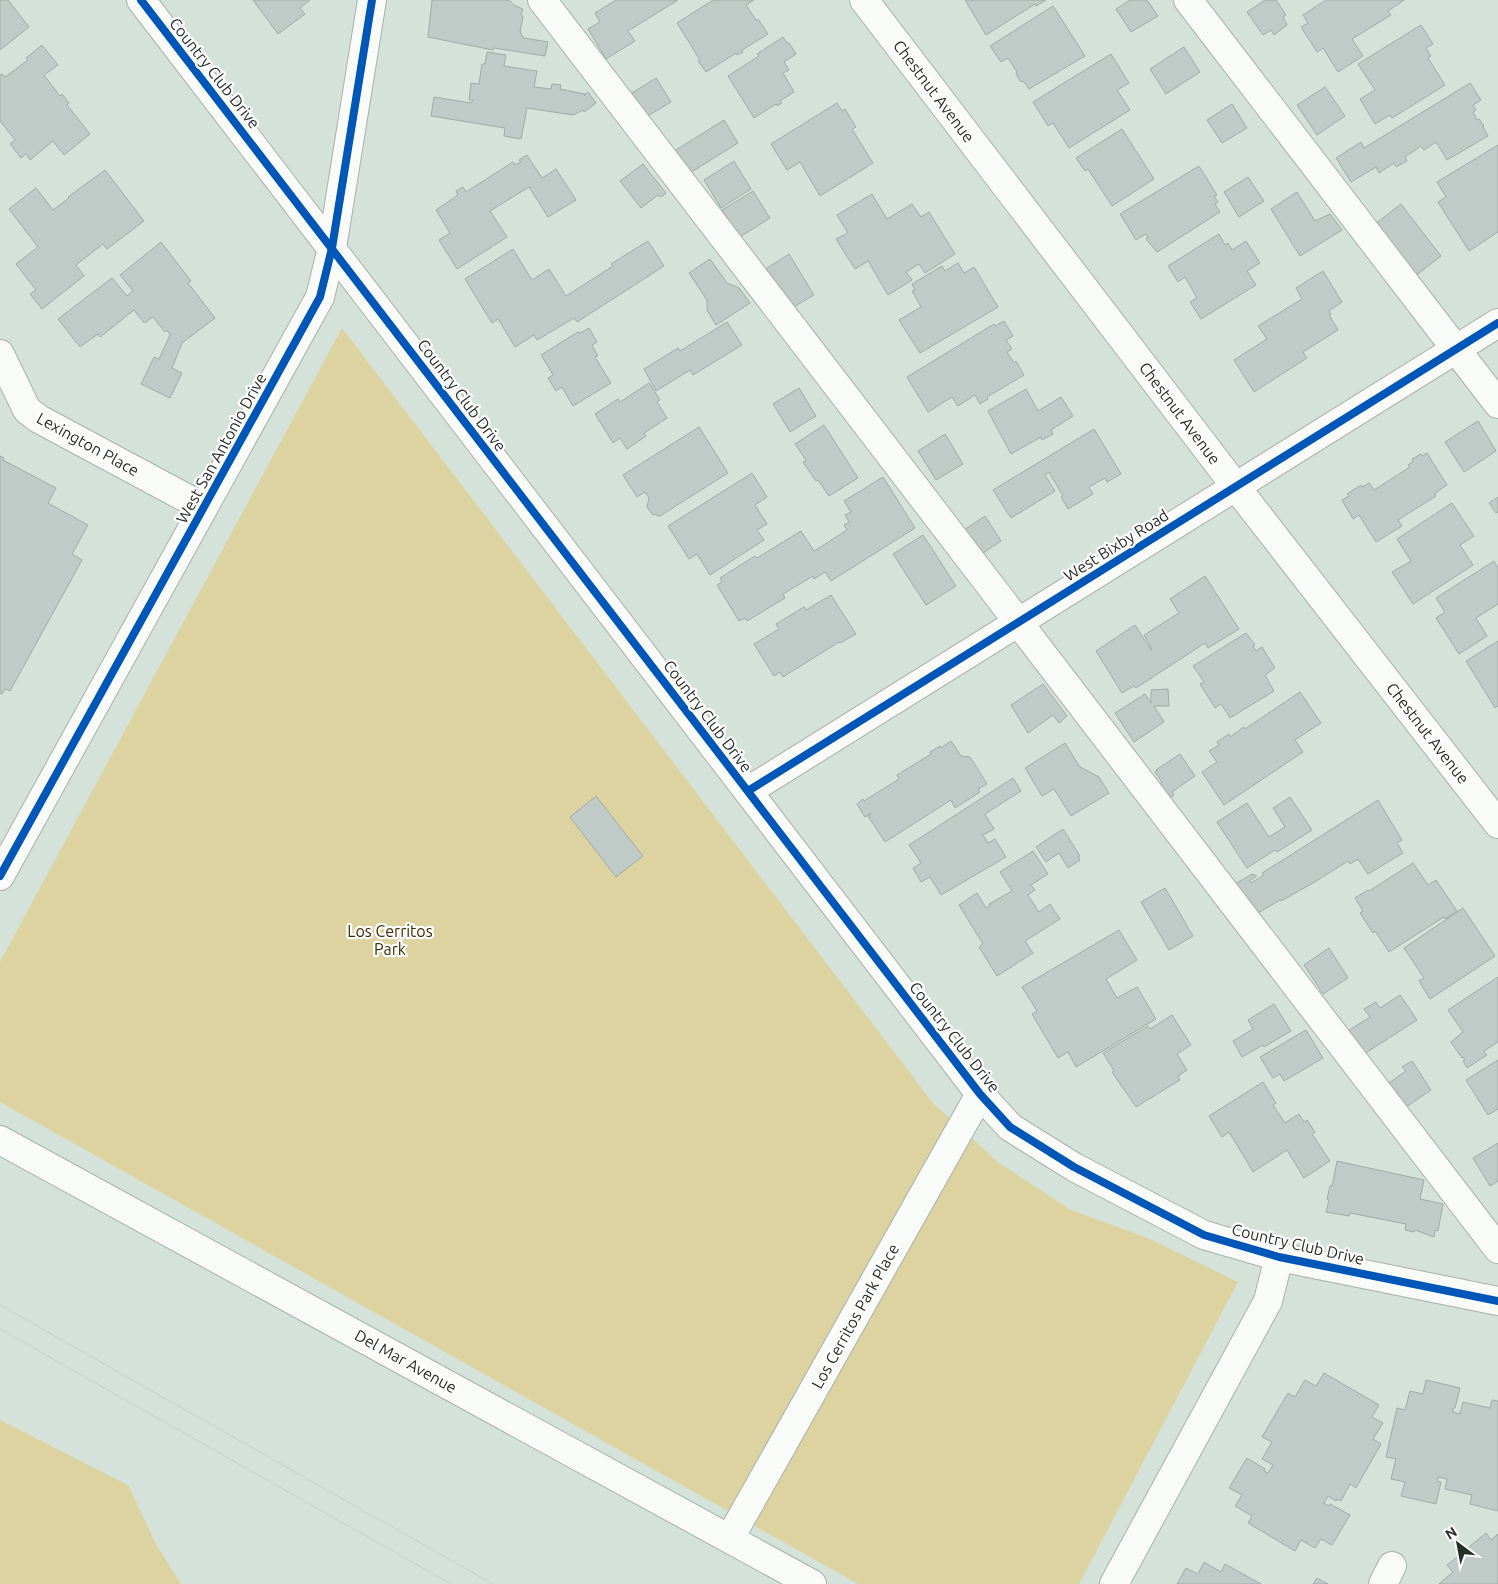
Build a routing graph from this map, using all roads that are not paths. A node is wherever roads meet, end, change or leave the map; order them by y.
1 (142, 0) edge
2 (372, 0) edge
3 (542, 0) edge
4 (864, 0) edge
5 (1188, 0) edge
6 (332, 248) junction
7 (1498, 323) edge
8 (1456, 350) junction
9 (0, 354) edge
10 (1498, 404) edge
11 (1236, 486) junction
12 (204, 508) junction
13 (1018, 623) junction
14 (748, 791) junction
15 (1498, 824) edge
16 (0, 876) edge
17 (980, 1094) junction
18 (0, 1140) edge
19 (1498, 1249) edge
20 (1279, 1257) junction
21 (1498, 1301) edge
22 (730, 1538) junction
23 (812, 1584) edge
24 (1114, 1584) edge

1 - 6 street, Country Club Drive
2 - 6 street, West San Antonio Drive
3 - 13 street
4 - 11 street, Chestnut Avenue
5 - 8 street
6 - 12 street, West San Antonio Drive
6 - 14 street, Country Club Drive
7 - 8 street, West Bixby Road
8 - 10 street
8 - 11 street, West Bixby Road
9 - 12 street, Lexington Place
11 - 13 street, West Bixby Road
11 - 15 street, Chestnut Avenue
12 - 16 street, West San Antonio Drive
13 - 14 street, West Bixby Road
13 - 19 street
14 - 17 street, Country Club Drive
17 - 20 street, Country Club Drive
17 - 22 street, Los Cerritos Park Place
18 - 22 street, Del Mar Avenue
20 - 21 street, Country Club Drive
20 - 24 street
22 - 23 street, Del Mar Avenue

